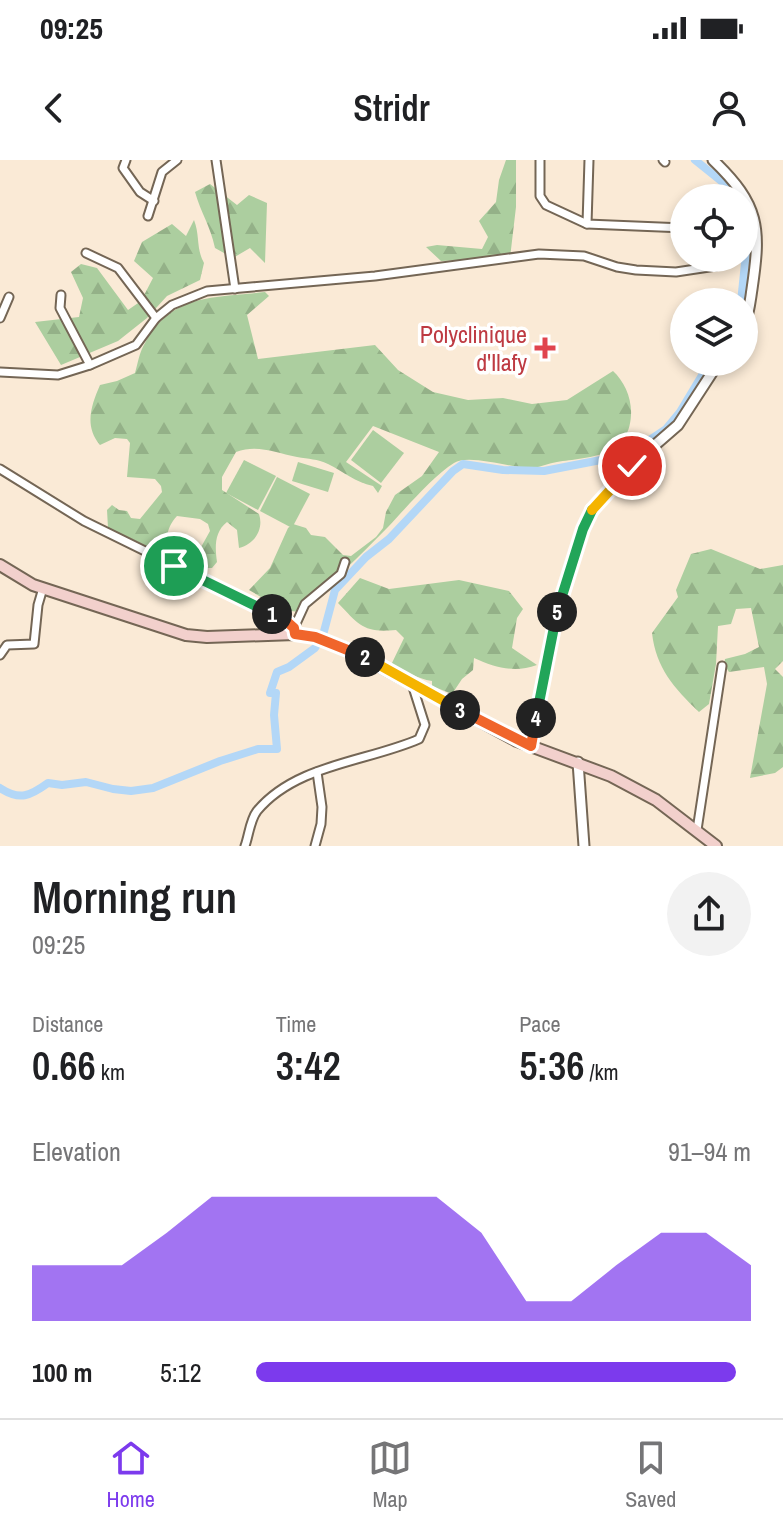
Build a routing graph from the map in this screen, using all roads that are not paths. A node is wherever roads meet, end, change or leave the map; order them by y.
1 (126, 160) edge
2 (177, 160) edge
3 (216, 160) edge
4 (540, 160) edge
5 (589, 160) edge
6 (713, 160) edge
7 (154, 201) junction
8 (148, 216) dead end
9 (587, 224) junction
10 (670, 227) edge
11 (86, 253) dead end
12 (670, 270) edge
13 (752, 288) edge
14 (235, 289) junction
15 (61, 295) dead end
16 (9, 297) dead end
17 (0, 318) edge
18 (156, 318) junction
19 (90, 365) junction
20 (0, 372) edge
21 (710, 376) edge
22 (0, 469) edge
23 (345, 562) dead end
24 (0, 565) edge
25 (43, 588) junction
26 (295, 631) junction
27 (0, 655) edge
28 (722, 666) dead end
29 (411, 682) junction
30 (531, 746) junction
31 (578, 762) junction
32 (317, 772) junction
33 (697, 830) junction
34 (245, 846) edge
35 (315, 846) edge
36 (584, 846) edge
37 (716, 846) edge

1 - 7 street
2 - 7 street
3 - 14 street
4 - 9 street
5 - 9 street
6 - 13 street
7 - 8 street
9 - 10 street
11 - 18 street
12 - 14 street
14 - 18 street
15 - 19 street
16 - 17 street
18 - 19 street
19 - 20 street
21 - 30 street
22 - 26 street
23 - 26 street
24 - 25 main road
25 - 26 main road
25 - 27 street
26 - 29 main road
28 - 33 street
29 - 30 main road
29 - 32 street
30 - 31 main road
31 - 33 main road
31 - 36 street
32 - 34 street
32 - 35 street
33 - 37 main road

